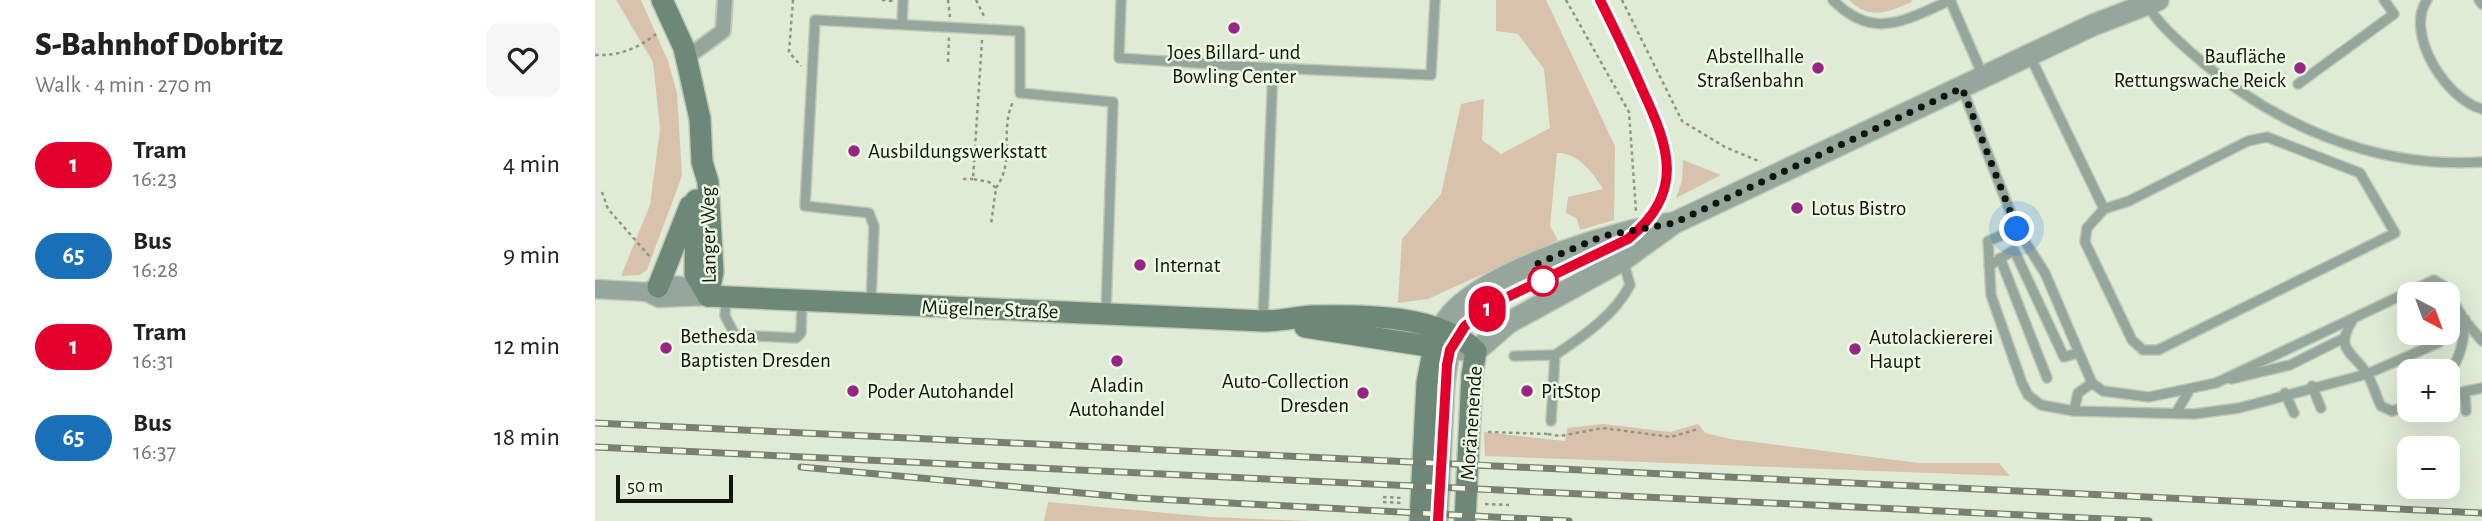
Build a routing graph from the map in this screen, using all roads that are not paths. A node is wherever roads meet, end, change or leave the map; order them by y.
1 (662, 0) edge
2 (725, 0) edge
3 (903, 0) edge
4 (1121, 0) edge
5 (1435, 0) edge
6 (1833, 0) edge
7 (1951, 0) edge
8 (2384, 0) edge
9 (2427, 0) edge
10 (2152, 2) edge
11 (902, 24) junction
12 (2029, 54) junction
13 (686, 58) junction
14 (1273, 68) junction
15 (1983, 77) junction
16 (2298, 84) dead end
17 (1962, 88) junction
18 (2482, 108) edge
19 (702, 162) junction
20 (2482, 162) edge
21 (696, 184) junction
22 (2104, 209) junction
23 (1674, 223) junction
24 (2017, 229) junction
25 (2000, 258) junction
26 (1623, 260) junction
27 (1989, 266) junction
28 (595, 289) edge
29 (652, 290) junction
30 (717, 296) junction
31 (803, 300) junction
32 (871, 304) junction
33 (1106, 313) junction
34 (2463, 317) junction
35 (1268, 321) junction
36 (2352, 321) junction
37 (2480, 336) edge
38 (2344, 338) junction
39 (1453, 343) junction
40 (2078, 353) junction
41 (1555, 355) junction
42 (1514, 356) dead end
43 (2458, 359) edge
44 (2367, 374) junction
45 (2047, 378) dead end
46 (2092, 383) junction
47 (2216, 383) junction
48 (2312, 386) junction
49 (2482, 388) edge
50 (2190, 389) junction
51 (2103, 391) junction
52 (2285, 393) junction
53 (2465, 393) junction
54 (2460, 394) edge
55 (2321, 408) dead end
56 (2397, 408) edge
57 (2074, 411) junction
58 (2100, 411) junction
59 (2466, 411) dead end
60 (2176, 413) junction
61 (2294, 413) dead end
62 (1551, 421) dead end
63 (1420, 521) edge
64 (1443, 521) edge
65 (1465, 521) edge

1 - 13 main road, Langer Weg
2 - 13 street
3 - 11 lane
4 - 14 lane
5 - 14 lane
6 - 7 lane
7 - 15 lane
8 - 16 lane
9 - 18 lane
10 - 12 street
10 - 20 lane
11 - 32 lane
11 - 33 lane
12 - 15 street
12 - 22 lane
13 - 19 main road, Langer Weg
14 - 35 lane
15 - 17 street
17 - 23 street
17 - 24 lane
19 - 21 main road, Langer Weg
19 - 30 main road, Langer Weg
21 - 29 main road
21 - 30 main road, Langer Weg
22 - 22 lane
23 - 26 street
23 - 39 street
24 - 27 lane
24 - 40 lane
25 - 27 lane
25 - 40 lane
25 - 45 lane
26 - 39 street
26 - 41 lane
27 - 57 lane
28 - 29 street
29 - 30 street
30 - 31 main road, Mügelner Straße
30 - 31 lane
31 - 32 main road, Mügelner Straße
32 - 33 main road, Mügelner Straße
33 - 35 main road, Mügelner Straße
34 - 36 lane
34 - 37 lane
34 - 43 lane
34 - 44 lane
35 - 39 main road, Mügelner Straße
36 - 38 lane
36 - 47 lane
38 - 44 lane
38 - 47 lane
39 - 63 main road
39 - 64 lane
39 - 65 main road, Moränenende
40 - 46 lane
41 - 42 lane
41 - 62 lane
44 - 48 lane
44 - 56 lane
46 - 51 lane
46 - 57 lane
47 - 50 lane
48 - 52 lane
48 - 55 lane
49 - 53 lane
50 - 51 lane
50 - 60 lane
51 - 58 lane
52 - 60 lane
52 - 61 lane
53 - 54 lane
53 - 59 lane
57 - 58 lane
58 - 60 lane

